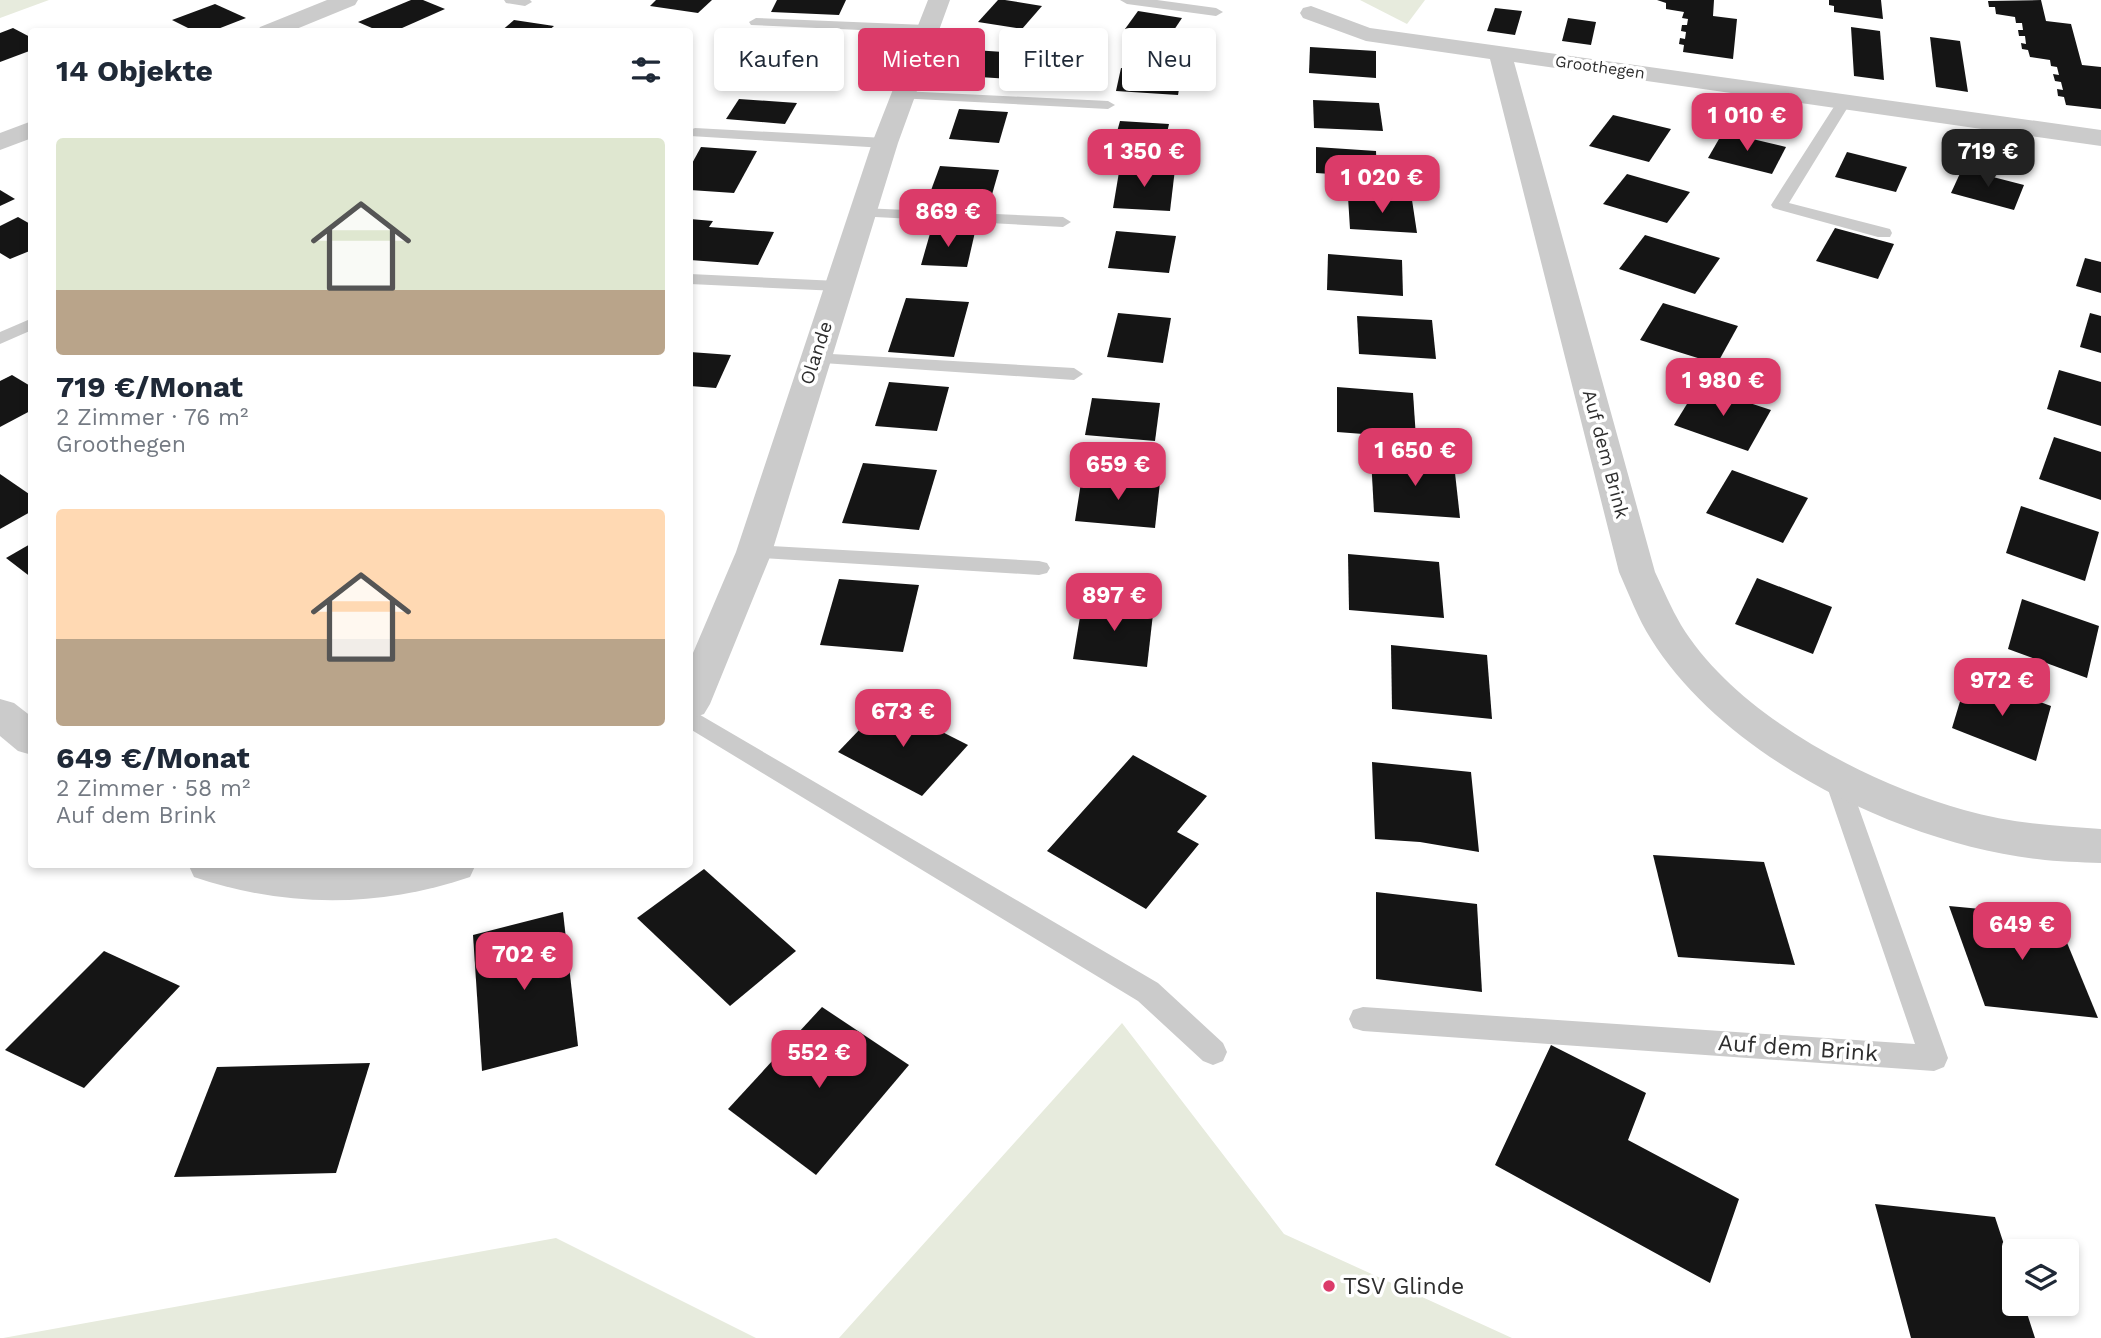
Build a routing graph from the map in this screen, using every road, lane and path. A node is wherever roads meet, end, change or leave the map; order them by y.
1 (347, 0) edge
2 (939, 0) edge
3 (1127, 0) edge
4 (1216, 12) dead end
5 (1311, 13) dead end
6 (756, 22) dead end
7 (278, 28) edge
8 (902, 28) edge
9 (926, 28) edge
10 (1500, 53) junction
11 (903, 91) edge
12 (902, 95) junction
13 (1844, 102) junction
14 (1108, 105) dead end
15 (28, 131) edge
16 (695, 134) dead end
17 (2101, 138) edge
18 (0, 142) edge
19 (885, 143) junction
20 (862, 213) junction
21 (1063, 222) dead end
22 (1884, 233) dead end
23 (693, 279) edge
24 (838, 286) junction
25 (28, 325) dead end
26 (0, 339) edge
27 (814, 358) junction
28 (1073, 374) dead end
29 (754, 552) junction
30 (1039, 568) dead end
31 (693, 697) edge
32 (0, 714) edge
33 (693, 720) edge
34 (28, 737) edge
35 (1835, 775) junction
36 (2101, 846) edge
37 (221, 868) edge
38 (440, 868) edge
39 (1363, 1019) dead end
40 (1213, 1052) dead end

1 - 7 street
2 - 9 street, Olande
3 - 4 lane
5 - 10 street, Groothegen
6 - 8 lane
10 - 13 street, Groothegen
10 - 35 street, Auf dem Brink
11 - 12 street, Olande
12 - 14 lane
12 - 19 street, Olande
13 - 17 street, Groothegen
13 - 22 lane
15 - 18 street
16 - 19 lane
19 - 20 street, Olande
20 - 21 lane
20 - 24 street, Olande
23 - 24 lane
24 - 27 street, Olande
25 - 26 lane
27 - 28 lane
27 - 29 street, Olande
29 - 30 lane
29 - 31 street, Olande
32 - 34 street
33 - 40 lane
35 - 36 street, Auf dem Brink
35 - 39 lane, Auf dem Brink
37 - 38 street

